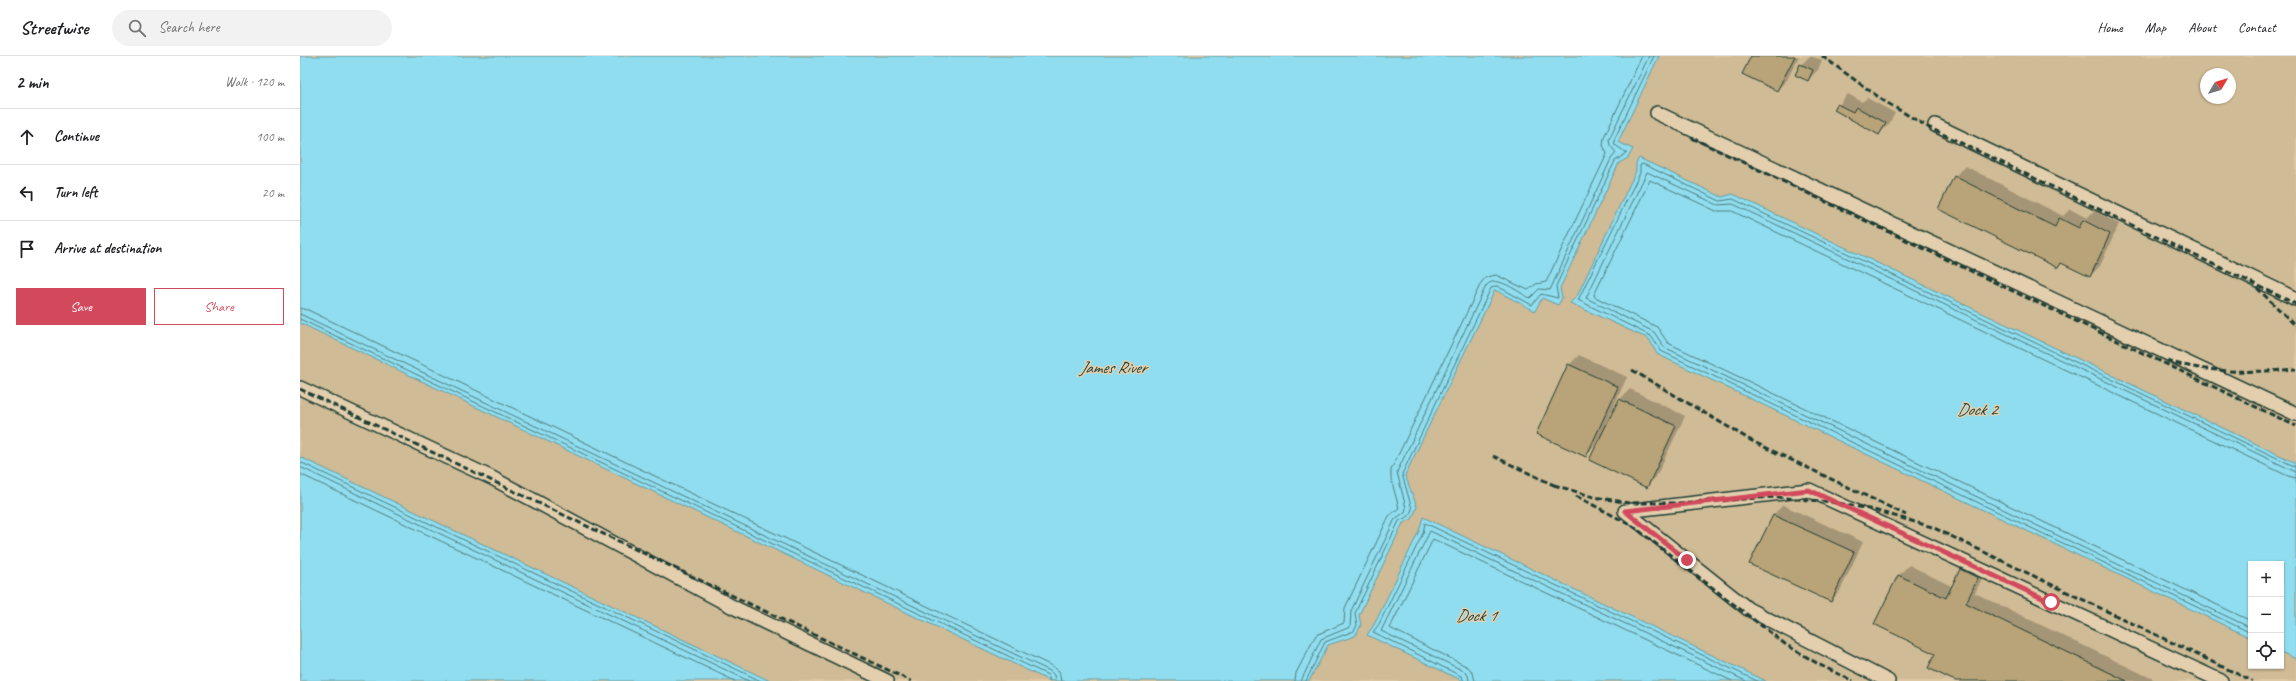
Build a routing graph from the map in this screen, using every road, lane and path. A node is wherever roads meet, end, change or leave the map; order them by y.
1 (1657, 113) dead end
2 (1935, 125) dead end
3 (2296, 299) edge
4 (300, 388) edge
5 (2296, 414) edge
6 (887, 681) edge
7 (1888, 681) edge
8 (2221, 681) edge

1 - 5 lane
2 - 3 lane
4 - 6 lane
7 - 8 lane

